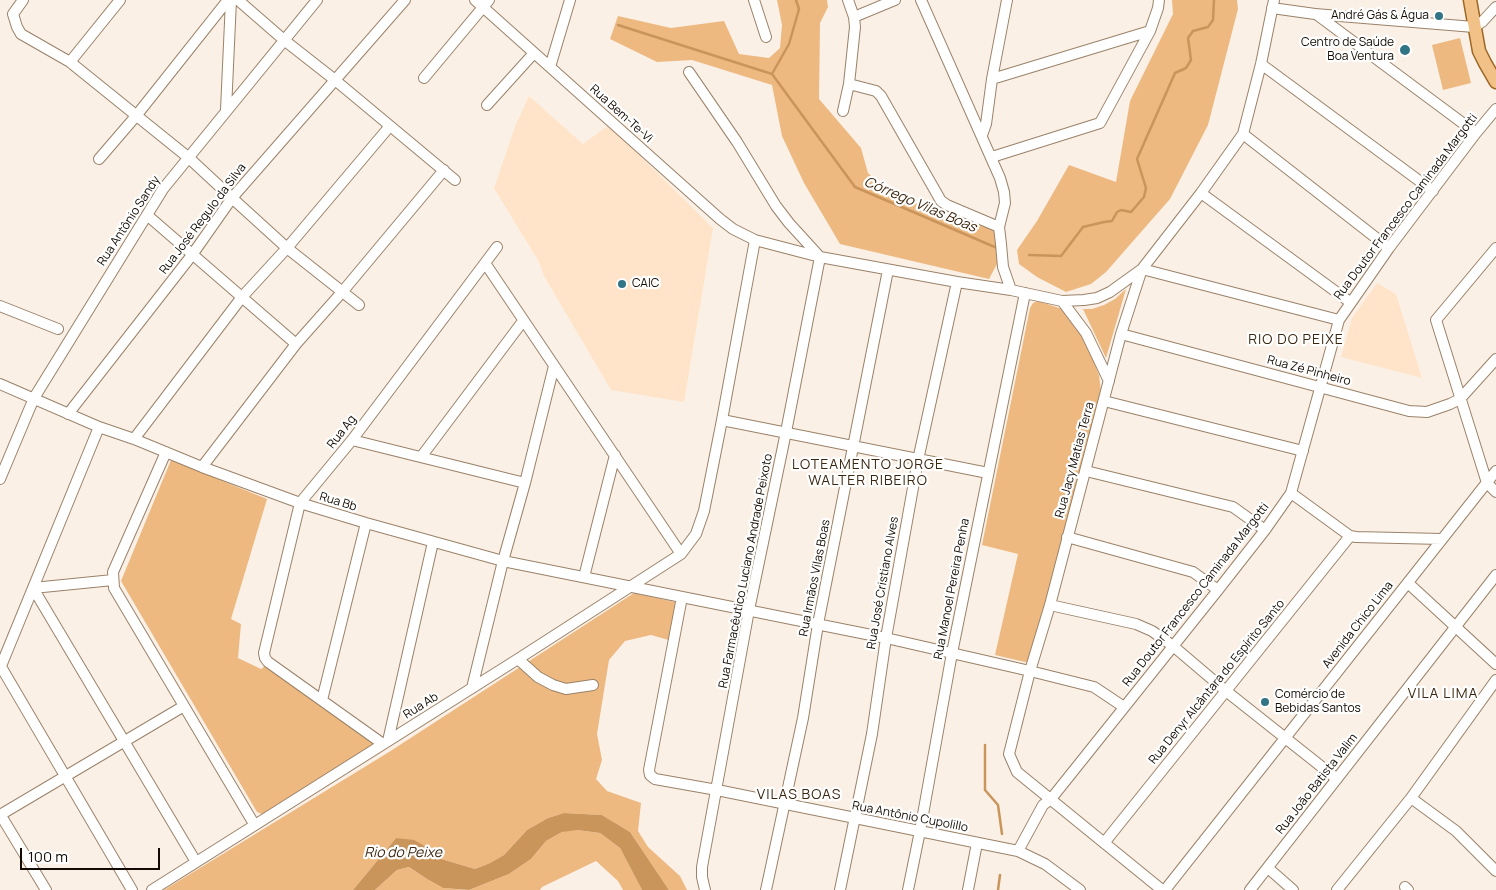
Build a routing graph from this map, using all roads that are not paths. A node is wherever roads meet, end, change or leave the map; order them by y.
1 (23, 0) edge
2 (120, 0) edge
3 (230, 0) edge
4 (238, 0) edge
5 (317, 0) edge
6 (405, 0) edge
7 (570, 0) edge
8 (754, 0) edge
9 (848, 0) edge
10 (895, 0) edge
11 (921, 0) edge
12 (1007, 0) edge
13 (1158, 0) edge
14 (1470, 0) edge
15 (483, 2) edge
16 (1273, 4) edge
17 (1496, 7) edge
18 (1315, 14) junction
19 (854, 17) junction
20 (1474, 27) junction
21 (1150, 31) junction
22 (766, 37) dead end
23 (284, 40) junction
24 (534, 53) junction
25 (70, 62) junction
26 (1261, 64) junction
27 (550, 66) junction
28 (688, 72) dead end
29 (424, 78) dead end
30 (992, 79) junction
31 (335, 80) junction
32 (1496, 82) edge
33 (849, 84) junction
34 (487, 105) dead end
35 (1496, 109) edge
36 (226, 110) junction
37 (843, 111) dead end
38 (136, 116) junction
39 (390, 126) junction
40 (1476, 133) junction
41 (1243, 134) junction
42 (982, 135) junction
43 (992, 157) junction
44 (189, 158) junction
45 (99, 159) dead end
46 (444, 170) junction
47 (455, 180) dead end
48 (1432, 191) junction
49 (1202, 192) junction
50 (232, 198) junction
51 (147, 215) junction
52 (999, 227) junction
53 (755, 240) junction
54 (496, 247) dead end
55 (287, 248) junction
56 (1389, 248) junction
57 (1496, 248) edge
58 (192, 255) junction
59 (820, 257) junction
60 (484, 263) junction
61 (1142, 269) junction
62 (888, 270) junction
63 (957, 282) junction
64 (1011, 290) junction
65 (343, 292) junction
66 (1026, 293) junction
67 (242, 296) junction
68 (1062, 301) junction
69 (1350, 302) junction
70 (359, 305) dead end
71 (0, 306) edge
72 (1338, 320) junction
73 (523, 321) junction
74 (58, 329) dead end
75 (1121, 334) junction
76 (296, 344) junction
77 (1496, 359) edge
78 (554, 366) junction
79 (1109, 381) junction
80 (0, 384) edge
81 (1319, 386) junction
82 (34, 398) junction
83 (1460, 399) junction
84 (1104, 401) junction
85 (68, 414) junction
86 (722, 420) junction
87 (99, 426) junction
88 (786, 432) junction
89 (134, 439) junction
90 (352, 440) junction
91 (853, 446) junction
92 (166, 452) junction
93 (1302, 452) junction
94 (615, 455) junction
95 (421, 457) junction
96 (918, 460) junction
97 (202, 468) junction
98 (1086, 471) junction
99 (1496, 471) edge
100 (988, 473) junction
101 (0, 479) edge
102 (525, 483) junction
103 (1486, 483) junction
104 (1291, 492) junction
105 (1496, 492) edge
106 (300, 503) junction
107 (366, 523) junction
108 (1265, 530) junction
109 (1350, 536) junction
110 (1067, 537) junction
111 (1442, 539) junction
112 (433, 542) junction
113 (682, 554) junction
114 (503, 561) junction
115 (1496, 575) edge
116 (584, 577) junction
117 (113, 580) junction
118 (1408, 582) junction
119 (631, 586) junction
120 (33, 588) junction
121 (1218, 590) junction
122 (682, 596) junction
123 (1050, 605) junction
124 (749, 610) junction
125 (818, 624) junction
126 (1455, 626) junction
127 (886, 638) junction
128 (1173, 646) junction
129 (952, 653) junction
130 (518, 659) junction
131 (1496, 664) edge
132 (0, 666) edge
133 (1030, 671) junction
134 (1496, 680) edge
135 (593, 684) dead end
136 (472, 688) junction
137 (1226, 691) junction
138 (322, 700) junction
139 (184, 706) junction
140 (1124, 707) junction
141 (1285, 738) junction
142 (124, 740) junction
143 (386, 742) junction
144 (65, 776) junction
145 (1338, 779) junction
146 (717, 790) junction
147 (1411, 798) junction
148 (1051, 799) junction
149 (785, 804) junction
150 (0, 815) edge
151 (855, 818) junction
152 (254, 824) junction
153 (920, 832) junction
154 (978, 843) junction
155 (1104, 843) junction
156 (1018, 851) junction
157 (196, 862) junction
158 (1268, 868) junction
159 (1496, 871) edge
160 (46, 890) edge
161 (132, 890) edge
162 (152, 890) edge
163 (706, 890) edge
164 (766, 890) edge
165 (840, 890) edge
166 (908, 890) edge
167 (968, 890) edge
168 (1080, 890) edge
169 (1164, 890) edge
170 (1250, 890) edge
171 (1293, 890) edge
172 (1337, 890) edge

1 - 25 street
2 - 25 street
3 - 36 street
3 - 38 street
4 - 23 street
5 - 23 street, Rua Antônio Sandy
6 - 31 street, Rua José Regulo da Silva
7 - 27 street
8 - 22 street
9 - 19 street
10 - 19 street
11 - 42 street
12 - 30 street
13 - 21 street
14 - 20 main road
15 - 24 street, Rua Bem-Te-Vi
15 - 29 street
16 - 18 street
16 - 26 street, Rua Jacy Matias Terra
17 - 20 street
18 - 20 street
18 - 40 street
19 - 33 street
20 - 32 main road
21 - 30 street
21 - 43 street
23 - 31 street
23 - 36 street, Rua Antônio Sandy
24 - 27 street, Rua Bem-Te-Vi
24 - 34 street
25 - 38 street
26 - 41 street, Rua Jacy Matias Terra
26 - 48 street
27 - 53 street, Rua Bem-Te-Vi
28 - 59 street
30 - 42 street
31 - 39 street
31 - 50 street, Rua José Regulo da Silva
33 - 37 street
33 - 52 street
35 - 40 street, Rua Doutor Francesco Caminada Margotti
36 - 44 street, Rua Antônio Sandy
38 - 44 street
38 - 45 street
39 - 46 street
39 - 55 street
40 - 48 street, Rua Doutor Francesco Caminada Margotti
41 - 49 street, Rua Jacy Matias Terra
41 - 56 street
42 - 43 street
43 - 52 street
44 - 50 street
44 - 51 street, Rua Antônio Sandy
46 - 47 street
46 - 65 street
48 - 56 street, Rua Doutor Francesco Caminada Margotti
49 - 61 street, Rua Jacy Matias Terra
49 - 69 street
50 - 55 street
50 - 58 street, Rua José Regulo da Silva
51 - 58 street
51 - 82 street, Rua Antônio Sandy
52 - 64 street
53 - 59 street, Rua Bem-Te-Vi
53 - 86 street, Rua Ab
54 - 60 street, Rua Ag
55 - 65 street
55 - 67 street
56 - 69 street, Rua Doutor Francesco Caminada Margotti
57 - 83 street
58 - 67 street
58 - 85 street, Rua José Regulo da Silva
59 - 62 street, Rua Bem-Te-Vi
59 - 88 street, Rua Farmacêutico Luciano Andrade Peixoto
60 - 73 street
60 - 90 street, Rua Ag
61 - 68 street, Rua Bem-Te-Vi
61 - 72 street
61 - 75 street, Rua Jacy Matias Terra
62 - 63 street, Rua Bem-Te-Vi
62 - 91 street, Rua Irmãos Vilas Boas
63 - 64 street, Rua Bem-Te-Vi
63 - 96 street, Rua José Cristiano Alves
64 - 66 street, Rua Bem-Te-Vi
65 - 70 street
65 - 76 street
66 - 68 street, Rua Bem-Te-Vi
66 - 100 street, Rua Manoel Pereira Penha
67 - 76 street
67 - 89 street
68 - 79 street
69 - 72 street, Rua Doutor Francesco Caminada Margotti
71 - 74 street
72 - 81 street, Rua Doutor Francesco Caminada Margotti
73 - 78 street
73 - 95 street
75 - 79 street, Rua Jacy Matias Terra
75 - 81 street, Rua Zé Pinheiro
76 - 97 street
77 - 83 street
78 - 94 street
78 - 102 street
79 - 84 street, Rua Jacy Matias Terra
80 - 82 street, Rua Bb
81 - 83 street, Rua Zé Pinheiro
81 - 93 street, Rua Doutor Francesco Caminada Margotti
82 - 85 street, Rua Bb
82 - 101 street, Rua Antônio Sandy
83 - 103 street
84 - 93 street
84 - 98 street, Rua Jacy Matias Terra
85 - 87 street, Rua Bb
86 - 88 street
86 - 113 street, Rua Ab
87 - 89 street, Rua Bb
87 - 120 street
88 - 91 street
88 - 124 street, Rua Farmacêutico Luciano Andrade Peixoto
89 - 92 street, Rua Bb
90 - 95 street
90 - 106 street, Rua Ag
91 - 96 street
91 - 125 street, Rua Irmãos Vilas Boas
92 - 97 street, Rua Bb
92 - 117 street
93 - 104 street, Rua Doutor Francesco Caminada Margotti
94 - 113 street
94 - 116 street
95 - 102 street
96 - 100 street
96 - 127 street, Rua José Cristiano Alves
97 - 106 street, Rua Bb
98 - 108 street
98 - 110 street, Rua Jacy Matias Terra
99 - 103 street, Avenida Chico Lima
100 - 129 street, Rua Manoel Pereira Penha
102 - 114 street
103 - 105 street
103 - 111 street, Avenida Chico Lima
104 - 108 street, Rua Doutor Francesco Caminada Margotti
104 - 109 street
106 - 107 street, Rua Bb
106 - 138 street, Rua Ag
107 - 112 street, Rua Bb
107 - 138 street
108 - 121 street, Rua Doutor Francesco Caminada Margotti
109 - 111 street
109 - 137 street, Rua Denyr Alcântara do Espírito Santo
110 - 121 street
110 - 123 street, Rua Jacy Matias Terra
111 - 118 street, Avenida Chico Lima
112 - 114 street, Rua Bb
112 - 143 street
113 - 119 street, Rua Ab
114 - 116 street, Rua Bb
114 - 136 street
115 - 126 street, Rua João Batista Valim
116 - 119 street, Rua Bb
117 - 120 street
117 - 139 street
118 - 126 street
118 - 141 street, Avenida Chico Lima
119 - 122 street, Rua Bb
119 - 130 street, Rua Ab
120 - 132 street
120 - 142 street
121 - 128 street, Rua Doutor Francesco Caminada Margotti
122 - 124 street, Rua Bb
122 - 146 street, Rua Antônio Cupolillo
123 - 128 street
123 - 133 street, Rua Jacy Matias Terra
124 - 125 street, Rua Bb
124 - 146 street, Rua Farmacêutico Luciano Andrade Peixoto
125 - 127 street, Rua Bb
125 - 149 street, Rua Irmãos Vilas Boas
126 - 131 street
126 - 145 street, Rua João Batista Valim
127 - 129 street, Rua Bb
127 - 151 street, Rua José Cristiano Alves
128 - 137 street
128 - 140 street, Rua Doutor Francesco Caminada Margotti
129 - 133 street, Rua Bb
129 - 153 street, Rua Manoel Pereira Penha
130 - 135 street
130 - 136 street, Rua Ab
132 - 144 street
133 - 140 street, Rua Bb
133 - 148 street, Rua Jacy Matias Terra
134 - 147 street
136 - 143 street, Rua Ab
137 - 141 street
137 - 155 street, Rua Denyr Alcântara do Espírito Santo
138 - 143 street
139 - 142 street
139 - 152 street
140 - 148 street, Rua Doutor Francesco Caminada Margotti
141 - 145 street
141 - 169 street, Avenida Chico Lima
142 - 144 street
142 - 157 street
143 - 152 street, Rua Ab
144 - 150 street
144 - 161 street
145 - 158 street, Rua João Batista Valim
146 - 149 street, Rua Antônio Cupolillo
146 - 163 street, Rua Farmacêutico Luciano Andrade Peixoto
147 - 159 street
147 - 172 street
148 - 155 street, Rua Jacy Matias Terra
148 - 156 street, Rua Doutor Francesco Caminada Margotti
149 - 151 street, Rua Antônio Cupolillo
149 - 164 street, Rua Irmãos Vilas Boas
150 - 160 street
151 - 153 street, Rua Antônio Cupolillo
151 - 165 street, Rua José Cristiano Alves
152 - 157 street, Rua Ab
153 - 154 street, Rua Antônio Cupolillo
153 - 166 street, Rua Manoel Pereira Penha
154 - 156 street, Rua Antônio Cupolillo
154 - 167 street
155 - 169 street, Rua Jacy Matias Terra
156 - 168 street, Rua Antônio Cupolillo
157 - 162 street, Rua Ab
158 - 170 street, Rua João Batista Valim
158 - 171 street

